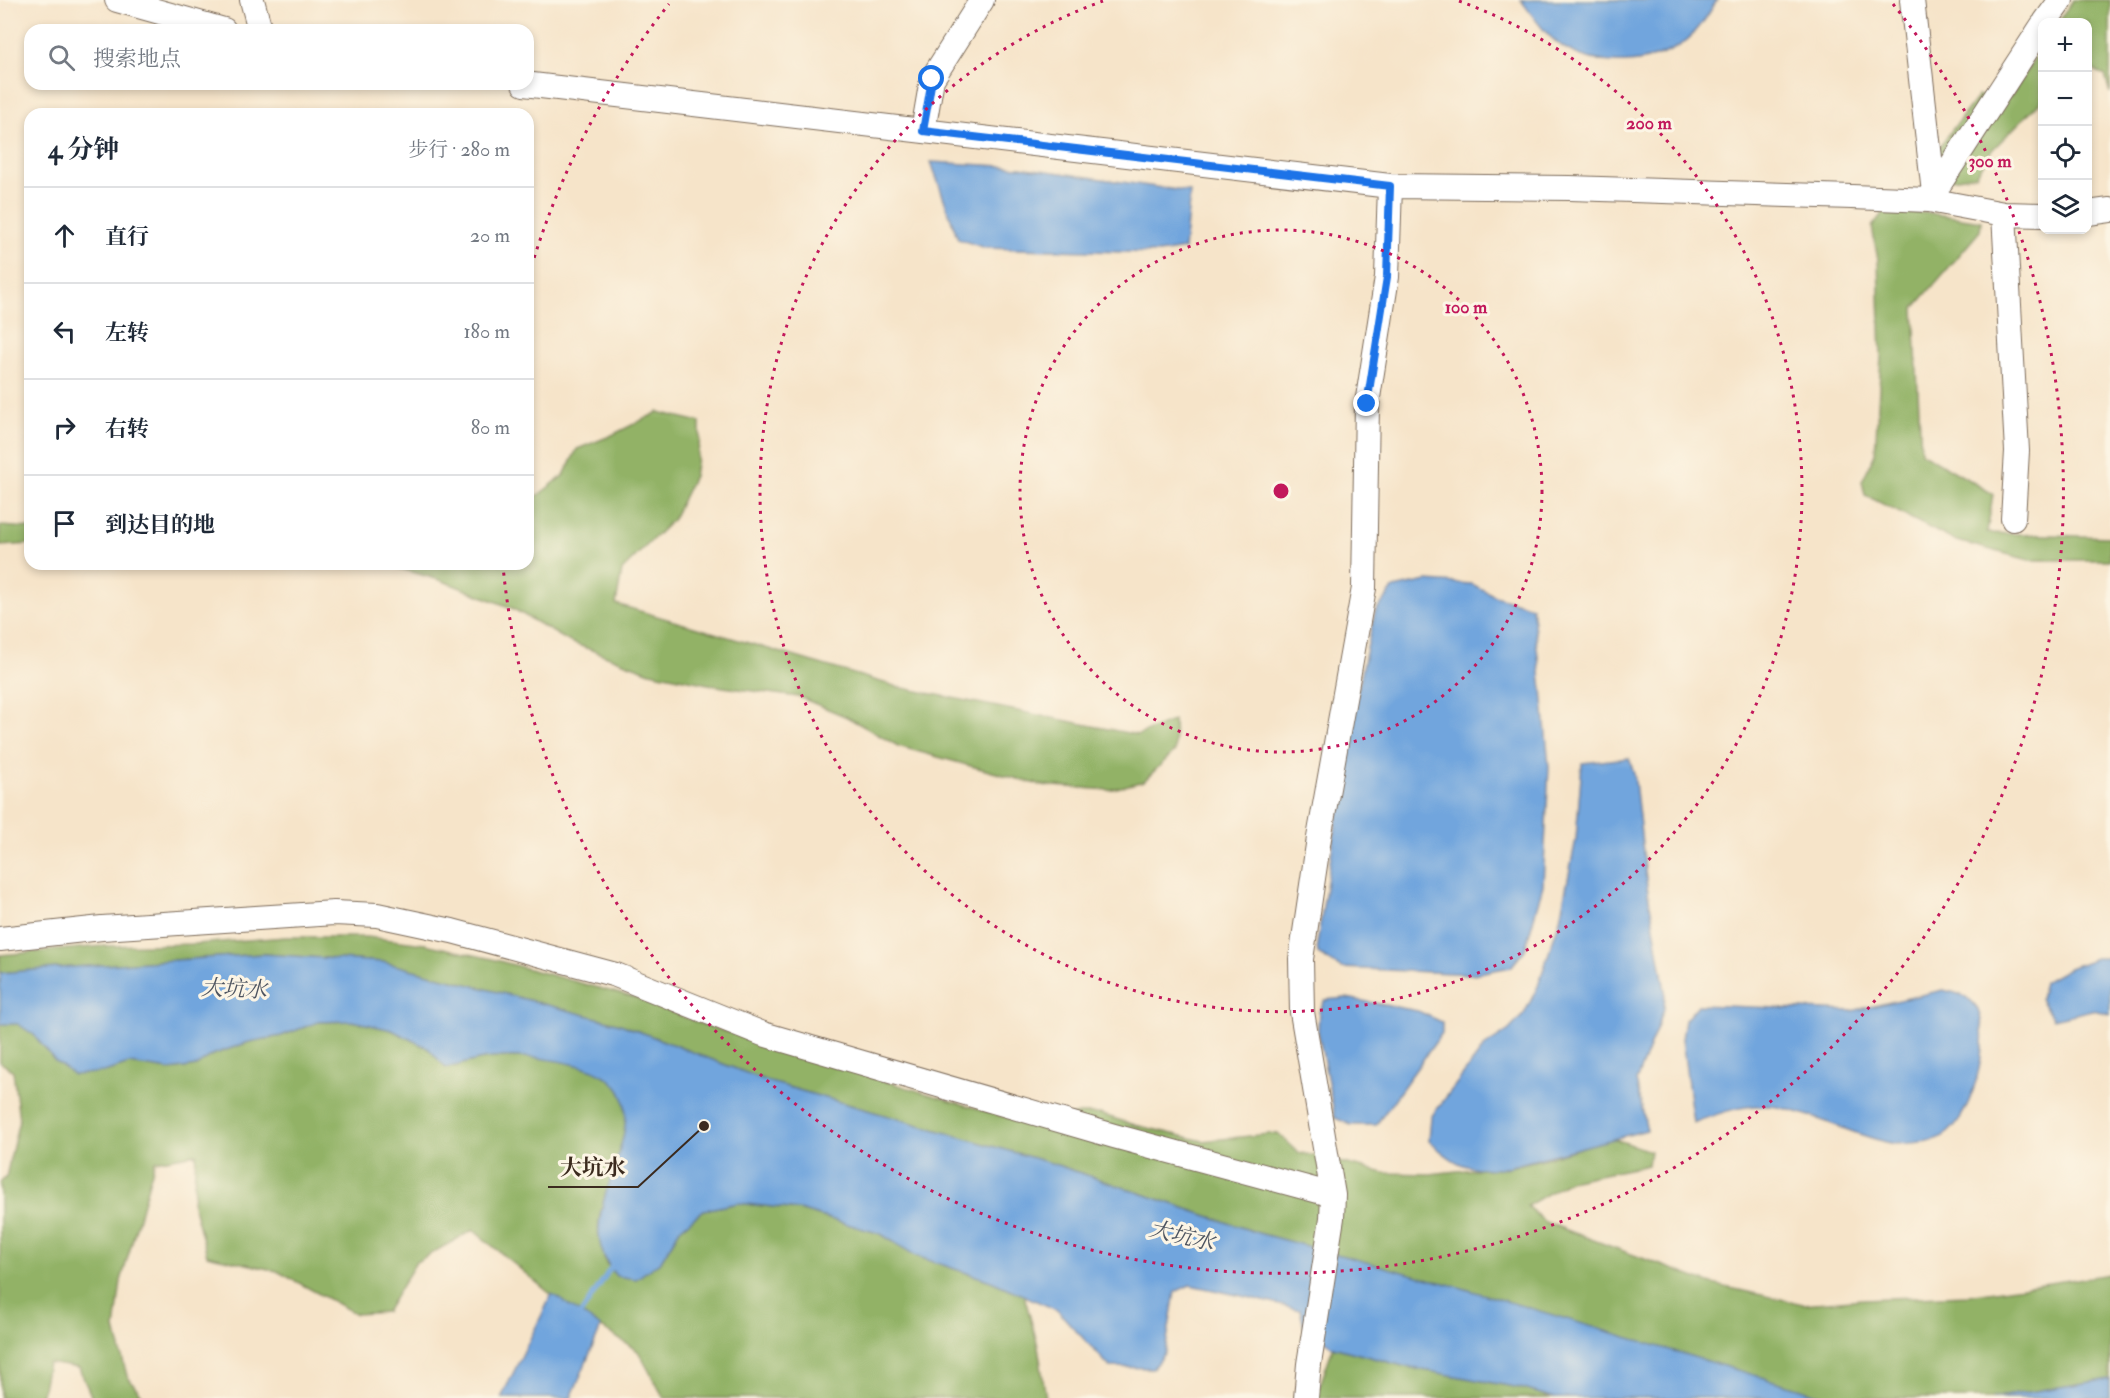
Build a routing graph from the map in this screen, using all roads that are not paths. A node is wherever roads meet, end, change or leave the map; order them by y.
1 (117, 0) edge
2 (252, 0) edge
3 (982, 0) edge
4 (1912, 0) edge
5 (2061, 0) edge
6 (2048, 18) edge
7 (203, 24) edge
8 (258, 24) edge
9 (2038, 33) edge
10 (534, 85) edge
11 (923, 131) junction
12 (1390, 186) junction
13 (1932, 196) junction
14 (2110, 210) edge
15 (2092, 212) edge
16 (2004, 214) junction
17 (2038, 215) edge
18 (2013, 519) dead end
19 (0, 939) edge
20 (1333, 1207) junction
21 (1306, 1398) edge

1 - 7 street
2 - 8 street
3 - 11 street
4 - 13 street
5 - 6 street
9 - 13 street
10 - 11 street
11 - 12 street
12 - 13 street
12 - 20 street
13 - 16 street
14 - 15 street
16 - 17 street
16 - 18 street
19 - 20 street
20 - 21 street

